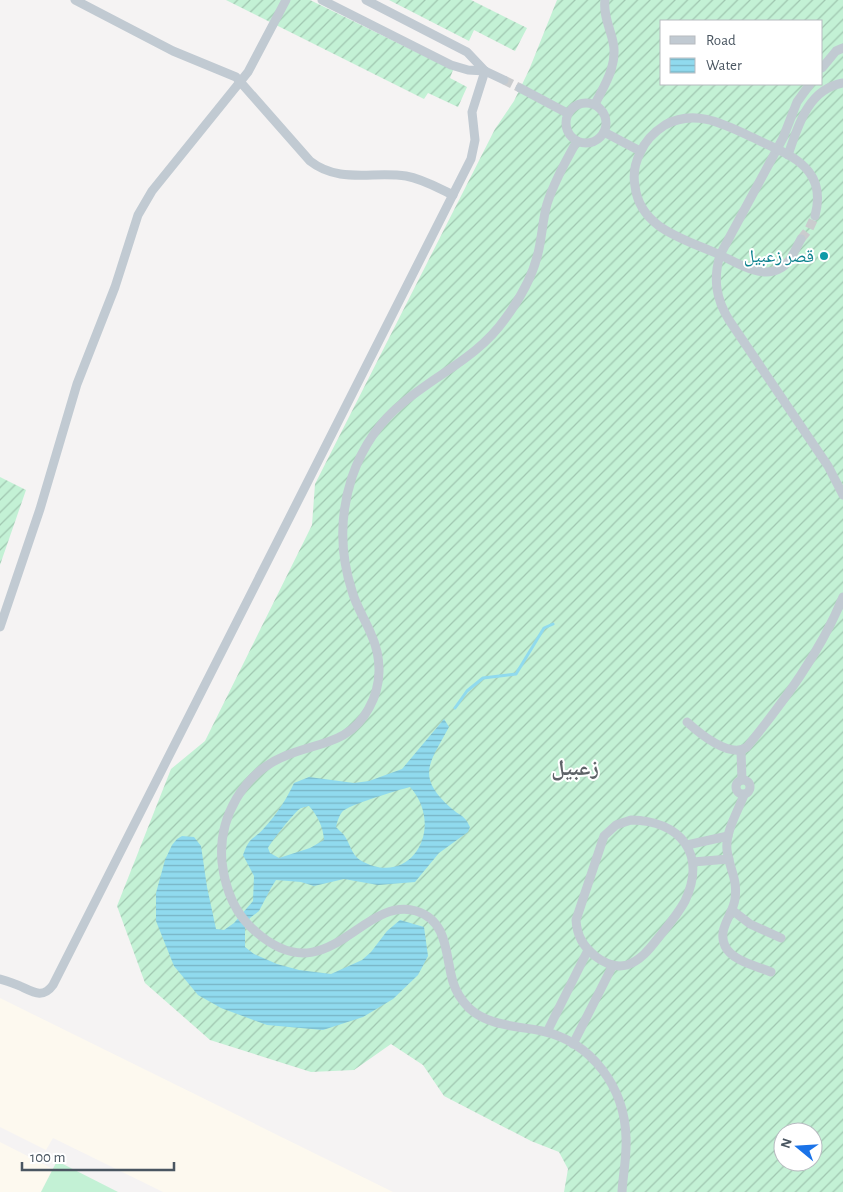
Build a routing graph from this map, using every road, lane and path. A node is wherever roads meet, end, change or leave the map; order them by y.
1 (75, 0) edge
2 (286, 0) edge
3 (322, 0) edge
4 (366, 0) edge
5 (605, 0) edge
6 (843, 48) edge
7 (823, 67) edge
8 (485, 71) junction
9 (504, 80) tunnel mouth
10 (241, 82) junction
11 (823, 82) edge
12 (843, 84) edge
13 (809, 85) edge
14 (832, 86) junction
15 (520, 88) tunnel mouth
16 (595, 104) junction
17 (568, 114) junction
18 (604, 132) junction
19 (576, 141) junction
20 (777, 149) junction
21 (640, 151) junction
22 (788, 155) junction
23 (453, 195) junction
24 (815, 216) tunnel mouth
25 (802, 240) tunnel mouth
26 (720, 255) junction
27 (843, 495) edge
28 (843, 597) edge
29 (840, 613) edge
30 (0, 626) edge
31 (687, 722) dead end
32 (741, 751) junction
33 (728, 836) junction
34 (688, 845) junction
35 (729, 859) junction
36 (693, 862) junction
37 (732, 910) junction
38 (781, 938) dead end
39 (588, 950) junction
40 (613, 965) junction
41 (772, 972) dead end
42 (0, 979) edge
43 (547, 1032) junction
44 (573, 1044) junction
45 (622, 1192) edge

1 - 10 street
2 - 10 street
3 - 8 street
4 - 8 street
5 - 16 street
6 - 7 street
8 - 9 street
8 - 23 street
10 - 23 street
10 - 30 street
11 - 14 street
12 - 14 street
13 - 20 street
14 - 22 street
15 - 17 street
16 - 17 street
16 - 18 street
17 - 19 street
18 - 19 street
18 - 21 street
19 - 43 street
20 - 21 street
20 - 22 street
20 - 26 street
21 - 26 street
22 - 24 street
23 - 42 street
25 - 26 street
26 - 27 street
28 - 29 street
29 - 32 street
31 - 32 street
32 - 33 street
33 - 34 street
33 - 35 street
34 - 36 street
34 - 39 street
35 - 36 street
35 - 37 street
36 - 40 street
37 - 38 street
37 - 41 street
39 - 40 street
39 - 43 street
40 - 44 street
43 - 44 street
44 - 45 street

